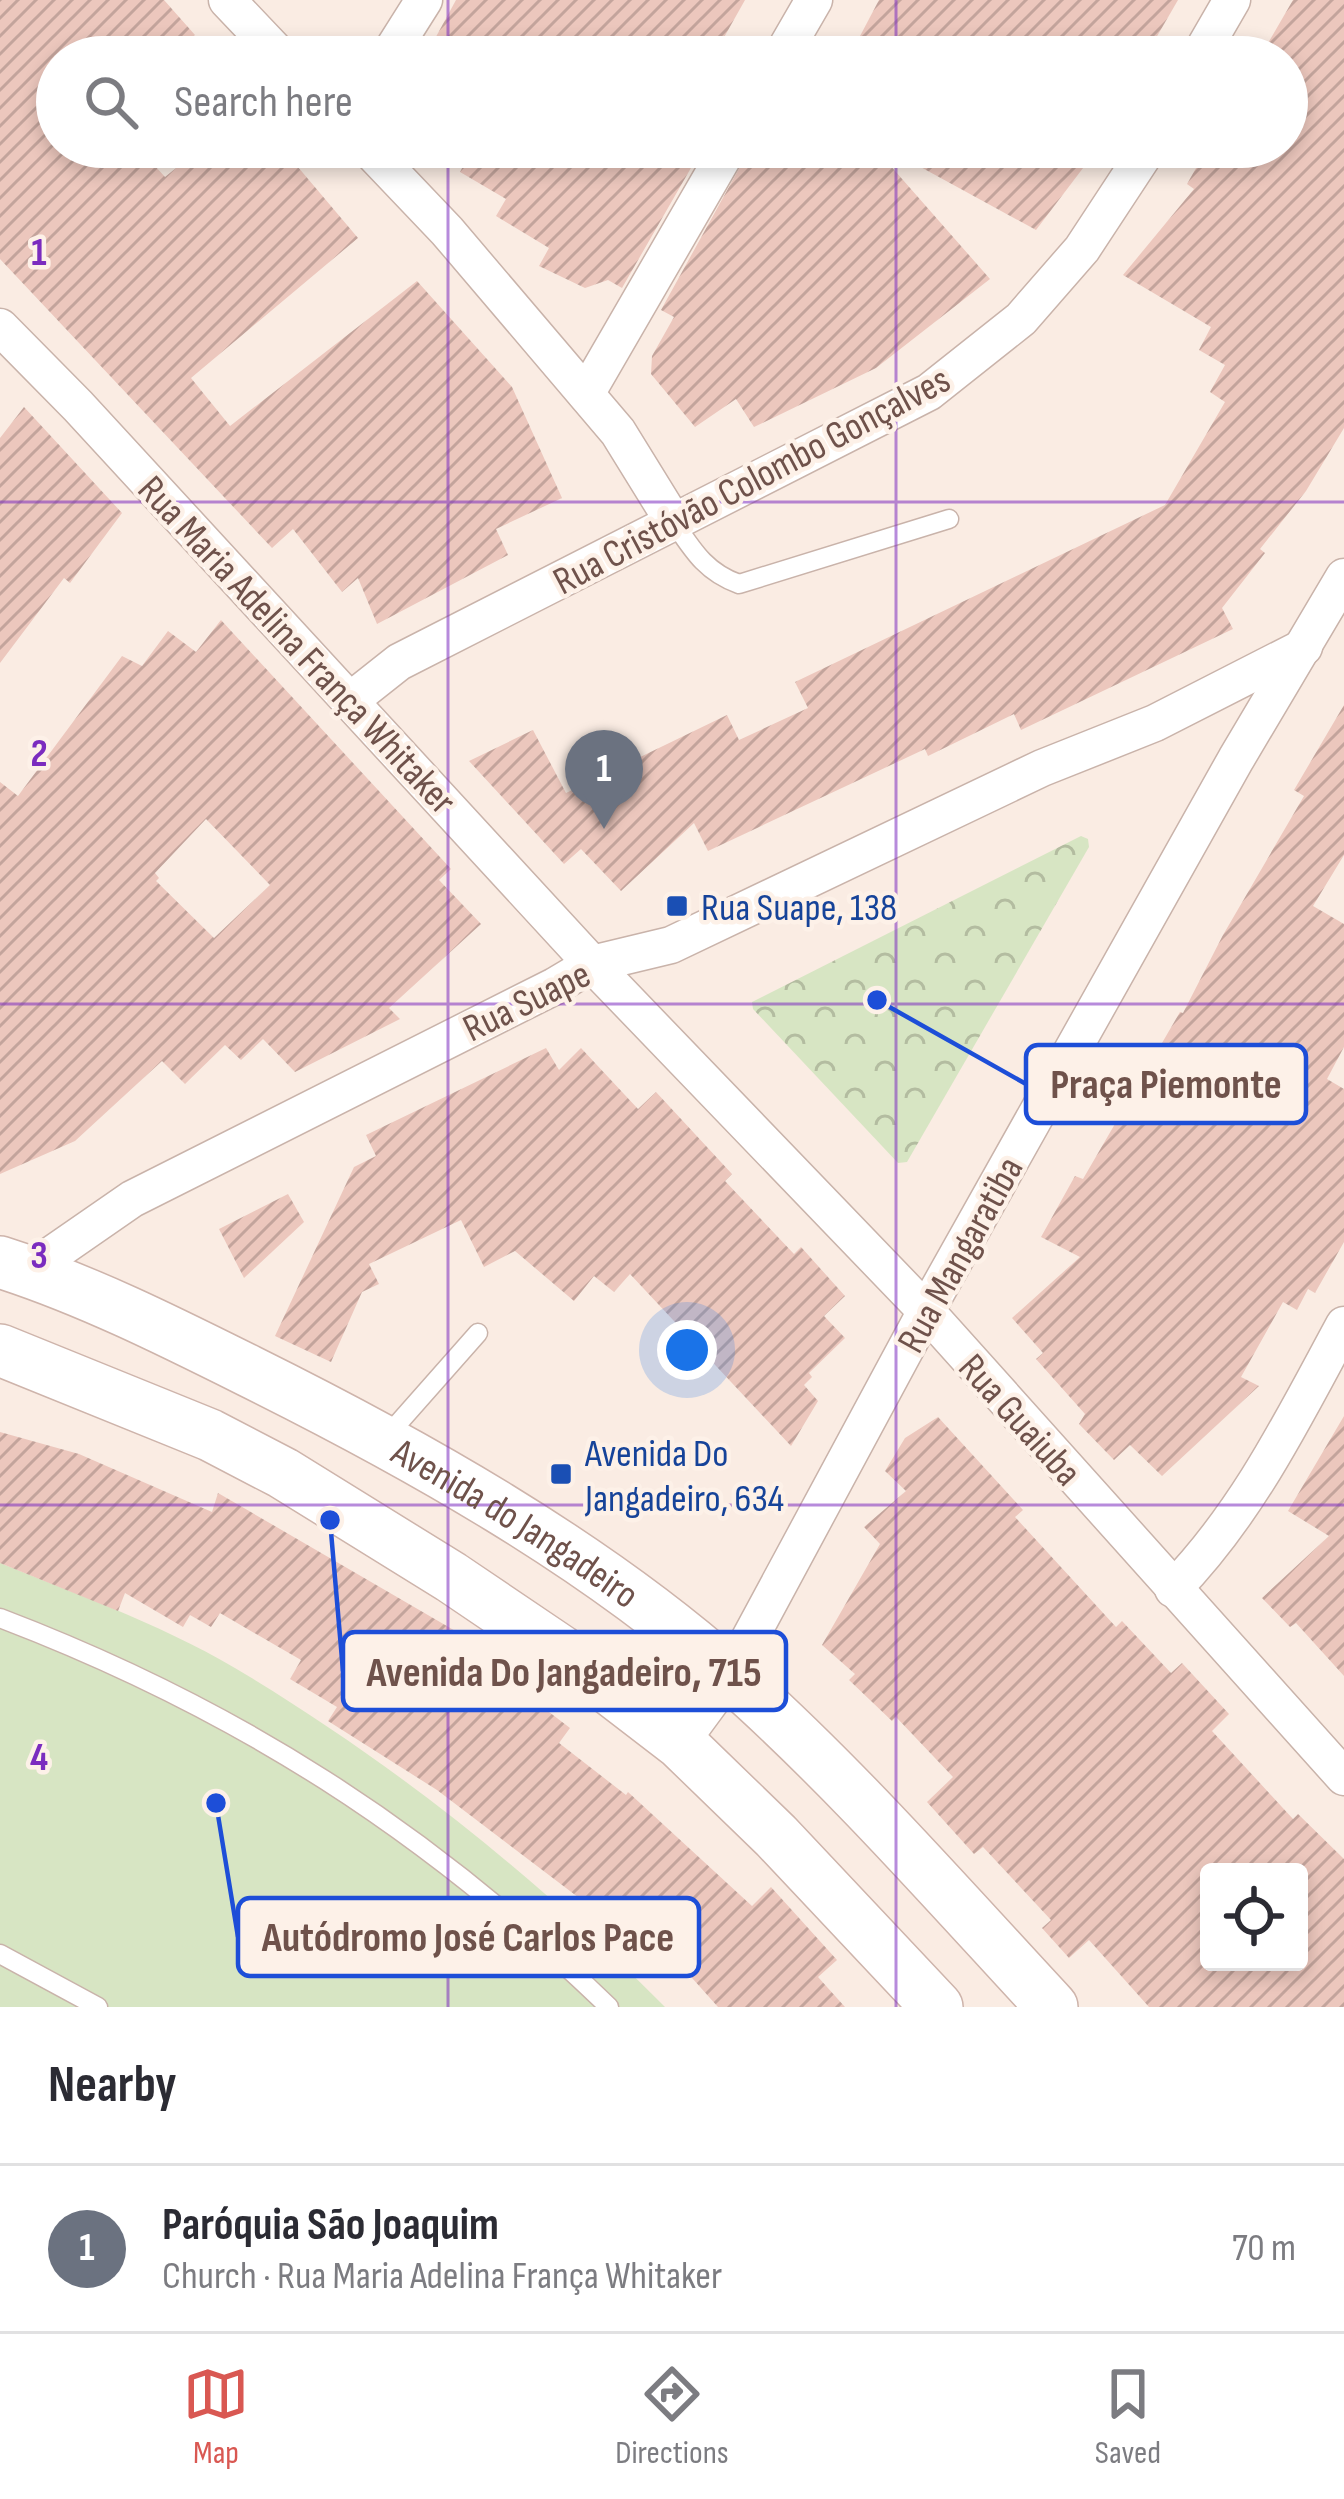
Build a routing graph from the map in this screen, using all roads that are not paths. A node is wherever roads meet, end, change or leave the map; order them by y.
1 (227, 0) edge
2 (424, 0) edge
3 (814, 0) edge
4 (1232, 0) edge
5 (261, 36) edge
6 (401, 36) edge
7 (793, 36) edge
8 (1211, 36) edge
9 (387, 168) edge
10 (717, 168) edge
11 (1135, 168) edge
12 (0, 327) edge
13 (586, 394) junction
14 (949, 519) dead end
15 (673, 521) junction
16 (1344, 578) edge
17 (1304, 647) junction
18 (351, 700) junction
19 (592, 964) junction
20 (14, 1266) edge
21 (926, 1311) junction
22 (1344, 1325) edge
23 (478, 1333) dead end
24 (0, 1350) edge
25 (384, 1440) junction
26 (1173, 1589) junction
27 (0, 1618) edge
28 (730, 1675) junction
29 (680, 1743) junction
30 (1344, 1777) edge
31 (0, 1954) edge
32 (98, 2007) edge
33 (609, 2007) edge
34 (937, 2007) edge
35 (1052, 2007) edge

1 - 5 street
2 - 6 street
3 - 7 street
4 - 8 street
9 - 13 street
10 - 13 street
11 - 15 street, Rua Cristóvão Colombo Gonçalves
12 - 18 street, Rua Maria Adelina França Whitaker
13 - 15 street
14 - 15 lane
15 - 18 street, Rua Cristóvão Colombo Gonçalves
16 - 17 street, Rua Mangaratiba
17 - 19 street, Rua Suape
17 - 21 street, Rua Mangaratiba
18 - 19 street, Rua Maria Adelina França Whitaker
19 - 20 street, Rua Suape
19 - 21 street, Rua Guaiuba
20 - 25 street, Avenida do Jangadeiro
21 - 26 street, Rua Guaiuba
21 - 28 street, Rua Mangaratiba
22 - 26 street
23 - 25 lane
24 - 29 street, Avenida do Jangadeiro
25 - 28 street, Avenida do Jangadeiro
26 - 30 street, Rua Guaiuba
27 - 33 lane
28 - 29 street, Rua Mangaratiba
28 - 35 street, Avenida do Jangadeiro
29 - 34 street, Avenida do Jangadeiro
31 - 32 lane

